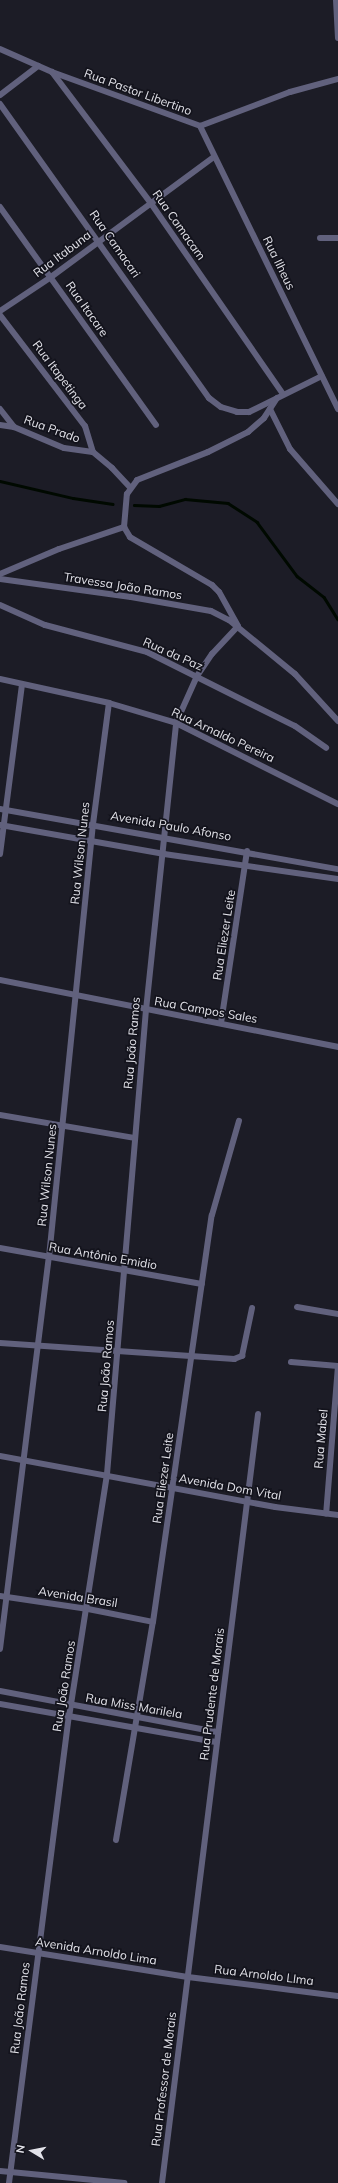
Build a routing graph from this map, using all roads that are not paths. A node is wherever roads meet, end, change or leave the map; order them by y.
1 (336, 0) edge
2 (338, 38) edge
3 (0, 49) edge
4 (38, 66) junction
5 (52, 72) junction
6 (338, 79) edge
7 (0, 95) edge
8 (0, 104) edge
9 (200, 126) junction
10 (214, 157) junction
11 (150, 202) junction
12 (0, 207) edge
13 (320, 238) dead end
14 (338, 238) edge
15 (99, 240) junction
16 (51, 277) junction
17 (0, 311) edge
18 (0, 316) edge
19 (322, 376) junction
20 (280, 396) junction
21 (0, 409) edge
22 (270, 409) junction
23 (338, 409) edge
24 (0, 424) edge
25 (156, 425) dead end
26 (14, 427) junction
27 (93, 452) junction
28 (130, 487) junction
29 (338, 504) edge
30 (124, 527) junction
31 (0, 574) edge
32 (0, 579) edge
33 (0, 605) edge
34 (238, 626) junction
35 (197, 676) junction
36 (0, 679) edge
37 (22, 684) junction
38 (109, 703) junction
39 (338, 721) edge
40 (176, 723) junction
41 (326, 748) dead end
42 (338, 804) edge
43 (3, 810) edge
44 (93, 824) junction
45 (2, 825) edge
46 (166, 836) junction
47 (92, 841) junction
48 (248, 851) junction
49 (0, 854) edge
50 (164, 854) junction
51 (246, 864) junction
52 (338, 869) edge
53 (338, 879) edge
54 (0, 980) edge
55 (77, 996) junction
56 (146, 1010) junction
57 (222, 1023) junction
58 (338, 1046) edge
59 (0, 1115) edge
60 (239, 1121) dead end
61 (63, 1127) junction
62 (134, 1138) junction
63 (0, 1248) edge
64 (49, 1257) junction
65 (126, 1271) junction
66 (202, 1284) junction
67 (297, 1307) dead end
68 (252, 1308) dead end
69 (338, 1314) edge
70 (0, 1343) edge
71 (38, 1345) junction
72 (118, 1350) junction
73 (191, 1355) junction
74 (291, 1362) dead end
75 (338, 1366) edge
76 (258, 1414) dead end
77 (0, 1456) edge
78 (23, 1460) junction
79 (108, 1474) junction
80 (173, 1488) junction
81 (247, 1502) junction
82 (326, 1514) junction
83 (338, 1516) edge
84 (0, 1596) edge
85 (8, 1598) junction
86 (88, 1609) junction
87 (153, 1622) junction
88 (0, 1649) edge
89 (0, 1691) edge
90 (0, 1704) edge
91 (71, 1706) junction
92 (69, 1717) junction
93 (136, 1718) junction
94 (134, 1729) junction
95 (218, 1732) junction
96 (216, 1742) junction
97 (116, 1840) dead end
98 (0, 1947) edge
99 (38, 1952) junction
100 (188, 1977) junction
101 (338, 1996) edge
102 (0, 2171) edge
103 (10, 2172) junction
104 (10, 2183) edge
105 (124, 2183) edge
106 (162, 2183) edge

1 - 2 street
3 - 4 street, Rua Pastor Libertino
4 - 5 street, Rua Pastor Libertino
4 - 7 street
5 - 9 street, Rua Pastor Libertino
5 - 11 street, Rua Camacam
6 - 9 street, Rua Pastor Libertino
8 - 15 street, Rua Camacari
9 - 10 street, Rua Ilheus
10 - 11 street, Rua Itabuna
10 - 19 street, Rua Ilheus
11 - 15 street, Rua Itabuna
11 - 20 street, Rua Camacam
12 - 16 street, Rua Itacare
13 - 14 street
15 - 16 street, Rua Itabuna
15 - 20 street, Rua Camacari
16 - 17 street, Rua Itabuna
16 - 25 street, Rua Itacare
18 - 27 street, Rua Itapetinga
19 - 20 street
19 - 23 street, Rua Ilheus
20 - 22 street
21 - 26 street
22 - 28 street
22 - 29 street
24 - 26 street, Rua Prado
26 - 27 street, Rua Prado
27 - 28 street, Rua Prado
28 - 30 street
30 - 31 street
30 - 34 street
32 - 34 street, Travessa João Ramos
33 - 35 street, Rua da Paz
34 - 35 street, Rua João Ramos
34 - 39 street
35 - 40 street, Rua João Ramos
35 - 41 street, Rua da Paz
36 - 37 street, Rua Arnaldo Pereira
37 - 38 street, Rua Arnaldo Pereira
37 - 43 street
38 - 40 street, Rua Arnaldo Pereira
38 - 44 street, Rua Wilson Nunes
40 - 42 street, Rua Arnaldo Pereira
40 - 46 street, Rua João Ramos
43 - 44 street, Avenida Paulo Afonso
43 - 45 street
44 - 46 street, Avenida Paulo Afonso
44 - 47 street, Rua Wilson Nunes
45 - 47 street
45 - 49 street
46 - 48 street, Avenida Paulo Afonso
46 - 50 street, Rua João Ramos
47 - 50 street
47 - 55 street, Rua Wilson Nunes
48 - 51 street, Rua Eliezer Leite
48 - 52 street, Avenida Paulo Afonso
50 - 51 street
50 - 56 street, Rua João Ramos
51 - 53 street
51 - 57 street, Rua Eliezer Leite
54 - 55 street, Rua Campos Sales
55 - 56 street, Rua Campos Sales
55 - 61 street, Rua Wilson Nunes
56 - 57 street, Rua Campos Sales
56 - 62 street, Rua João Ramos
57 - 58 street, Rua Campos Sales
59 - 61 street
60 - 66 street, Rua Eliezer Leite
61 - 62 street
61 - 64 street, Rua Wilson Nunes
62 - 65 street, Rua João Ramos
63 - 64 street, Rua Antônio Emidio
64 - 65 street, Rua Antônio Emidio
64 - 71 street, Rua Wilson Nunes
65 - 66 street, Rua Antônio Emidio
65 - 72 street, Rua João Ramos
66 - 73 street, Rua Eliezer Leite
67 - 69 street
68 - 73 street
70 - 71 street
71 - 72 street
71 - 78 street, Rua Wilson Nunes
72 - 73 street
72 - 79 street, Rua João Ramos
73 - 80 street, Rua Eliezer Leite
74 - 75 street
75 - 82 street, Rua Mabel
76 - 81 street, Rua Prudente de Morais
77 - 78 street, Avenida Dom Vital
78 - 79 street, Avenida Dom Vital
78 - 85 street, Rua Wilson Nunes
79 - 80 street, Avenida Dom Vital
79 - 86 street, Rua João Ramos
80 - 81 street, Avenida Dom Vital
80 - 87 street, Rua Eliezer Leite
81 - 82 street, Avenida Dom Vital
81 - 95 street, Rua Prudente de Morais
82 - 83 street, Avenida Dom Vital
84 - 85 street, Avenida Brasil
85 - 86 street, Avenida Brasil
85 - 88 street, Rua Wilson Nunes
86 - 87 street, Avenida Brasil
86 - 91 street, Rua João Ramos
87 - 93 street, Rua Eliezer Leite
89 - 91 street, Rua Miss Marilela
90 - 92 street, Rua Miss Marilela
91 - 92 street, Rua João Ramos
91 - 93 street, Rua Miss Marilela
92 - 94 street, Rua Miss Marilela
92 - 99 street, Rua João Ramos
93 - 94 street, Rua Eliezer Leite
93 - 95 street, Rua Miss Marilela
94 - 96 street, Rua Miss Marilela
94 - 97 street, Rua Eliezer Leite
95 - 96 street, Rua Prudente de Morais
96 - 100 street, Rua Prudente de Morais
98 - 99 street, Avenida Arnoldo Lima
99 - 100 street, Avenida Arnoldo Lima
99 - 103 street, Rua João Ramos
100 - 101 street, Rua Arnoldo LIma
100 - 106 street, Rua Professor de Morais
102 - 103 street
103 - 104 street, Rua João Ramos
103 - 105 street

